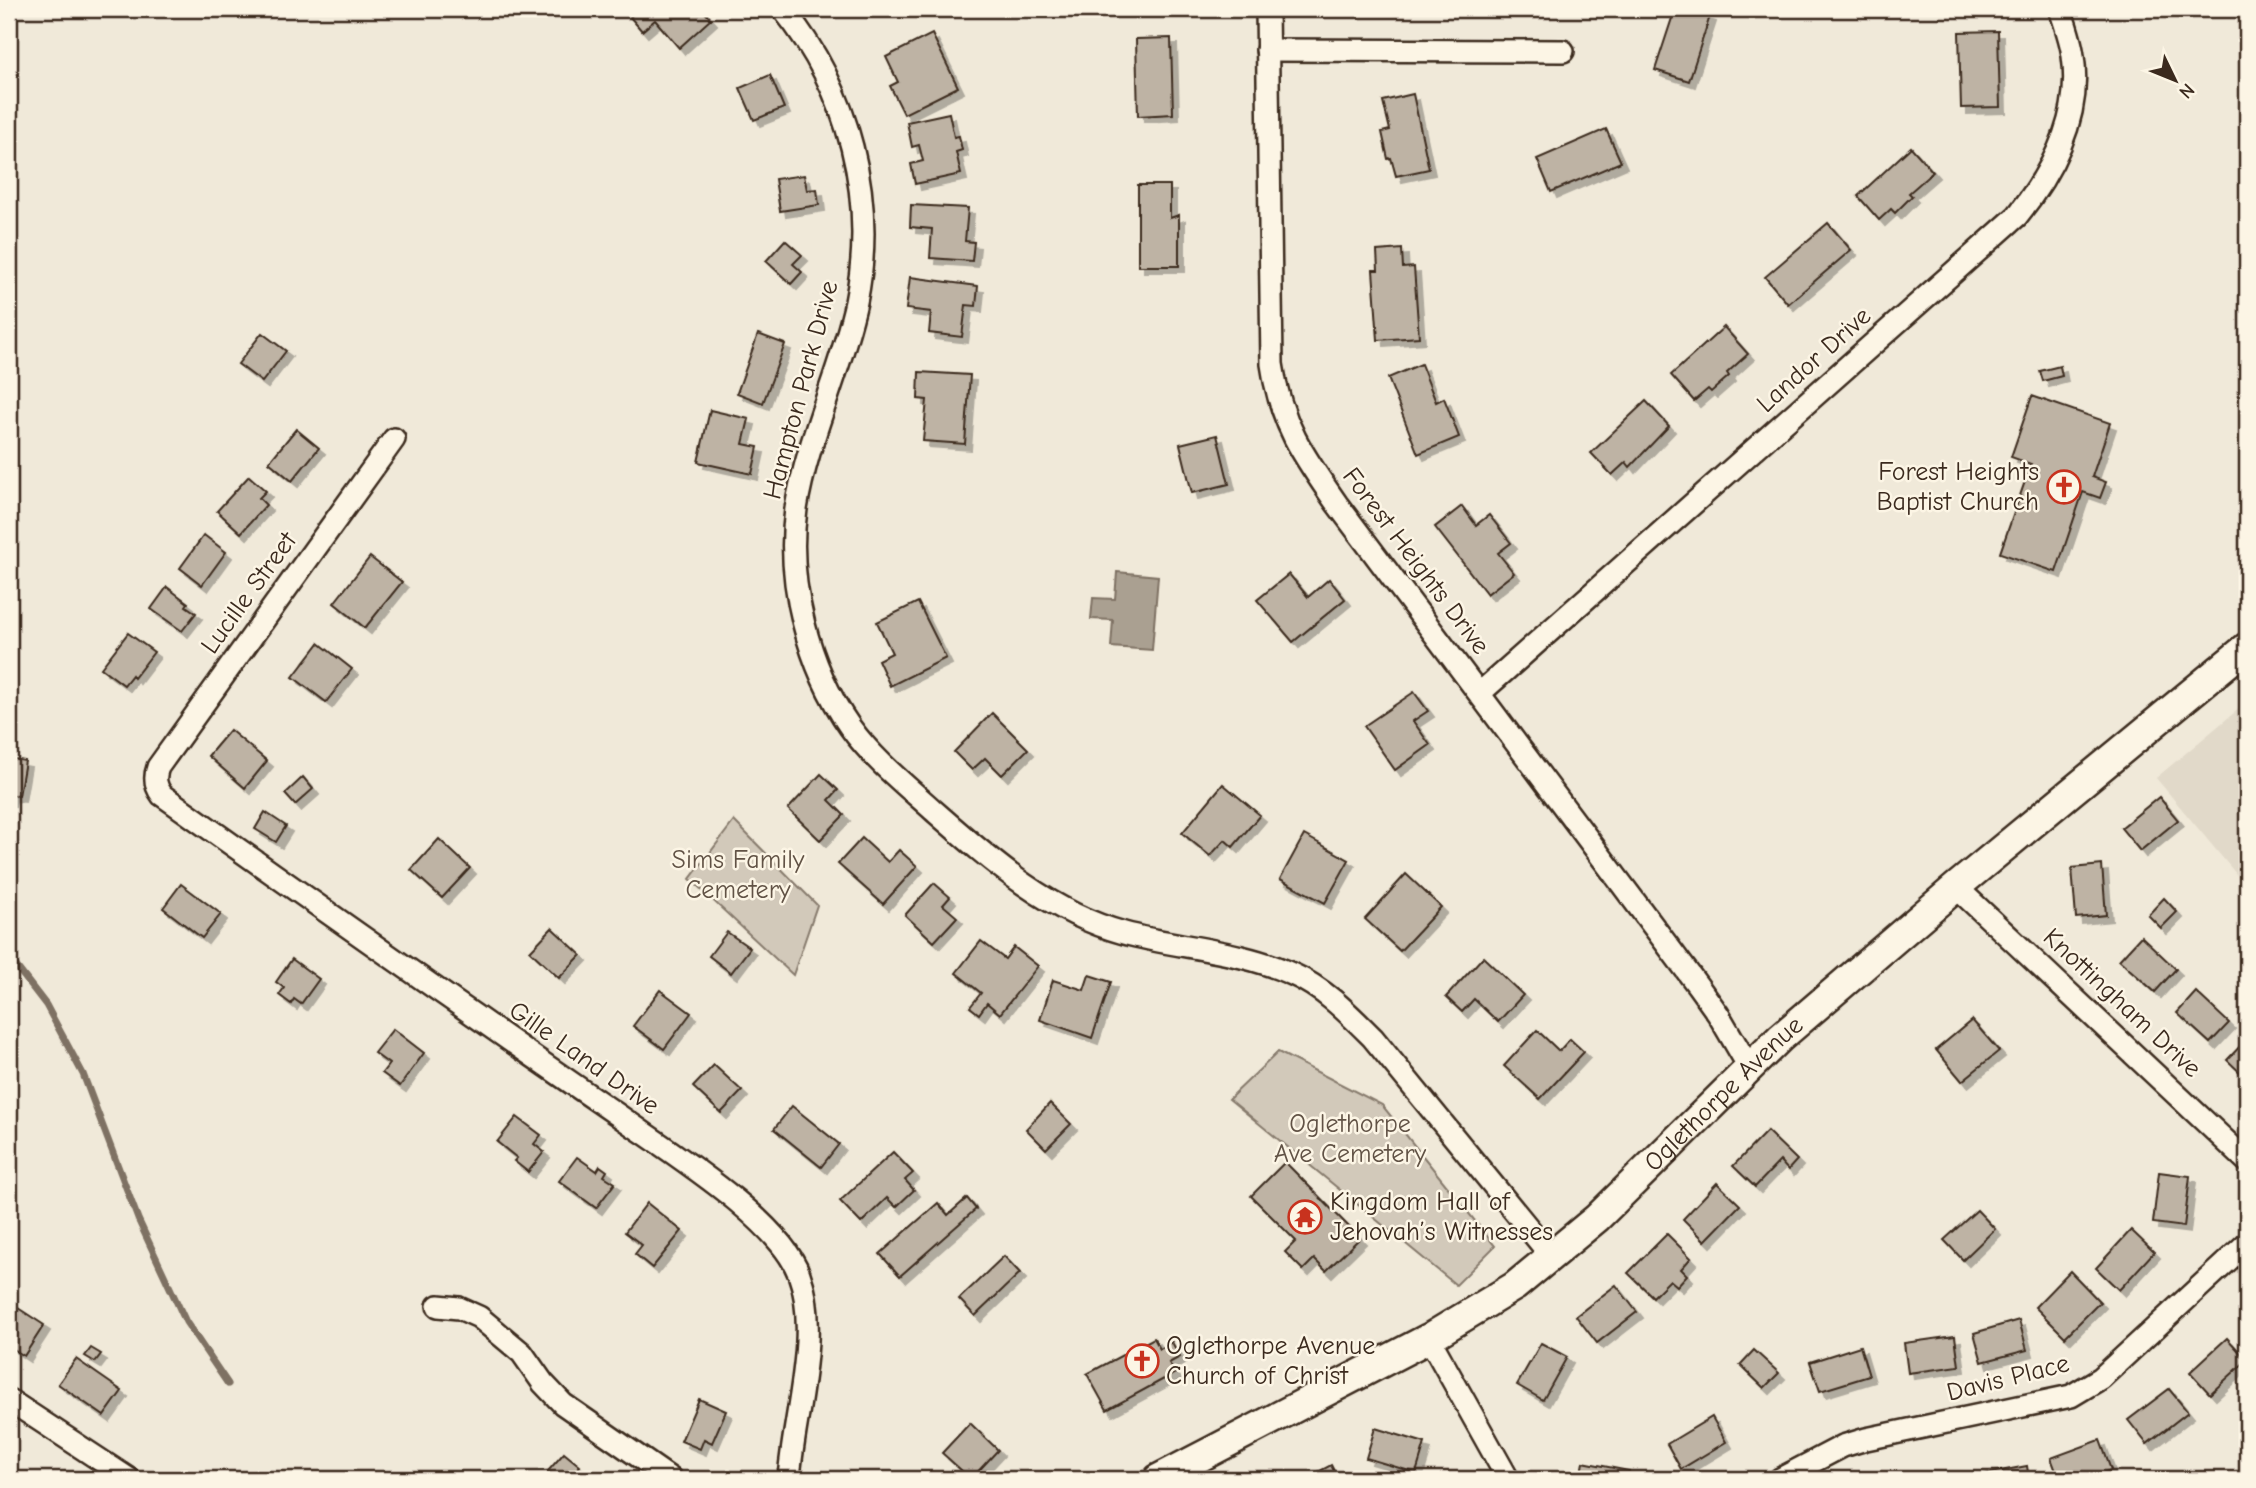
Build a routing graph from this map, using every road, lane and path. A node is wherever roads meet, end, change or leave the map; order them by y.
1 (783, 9) edge
2 (1267, 9) edge
3 (2060, 9) edge
4 (1266, 50) junction
5 (1563, 51) dead end
6 (394, 439) dead end
7 (2247, 647) edge
8 (1480, 693) junction
9 (155, 782) joint
10 (1956, 887) junction
11 (1749, 1067) junction
12 (2247, 1161) edge
13 (2247, 1243) edge
14 (1552, 1257) junction
15 (438, 1306) dead end
16 (1429, 1338) junction
17 (9, 1400) edge
18 (129, 1479) edge
19 (671, 1479) edge
20 (789, 1479) edge
21 (1158, 1479) edge
22 (1508, 1479) edge
23 (1780, 1479) edge

1 - 14 street, Hampton Park Drive
2 - 4 street, Forest Heights Drive
3 - 8 street, Landor Drive
4 - 5 street
4 - 8 street, Forest Heights Drive
6 - 9 street, Lucille Street
7 - 10 main road, Oglethorpe Avenue
8 - 11 street, Forest Heights Drive
9 - 20 street, Gille Land Drive
10 - 11 main road, Oglethorpe Avenue
10 - 12 street, Knottingham Drive
11 - 14 main road, Oglethorpe Avenue
13 - 23 street, Davis Place
14 - 16 main road, Oglethorpe Avenue
15 - 19 street
16 - 21 main road, Oglethorpe Avenue
16 - 22 street
17 - 18 street

